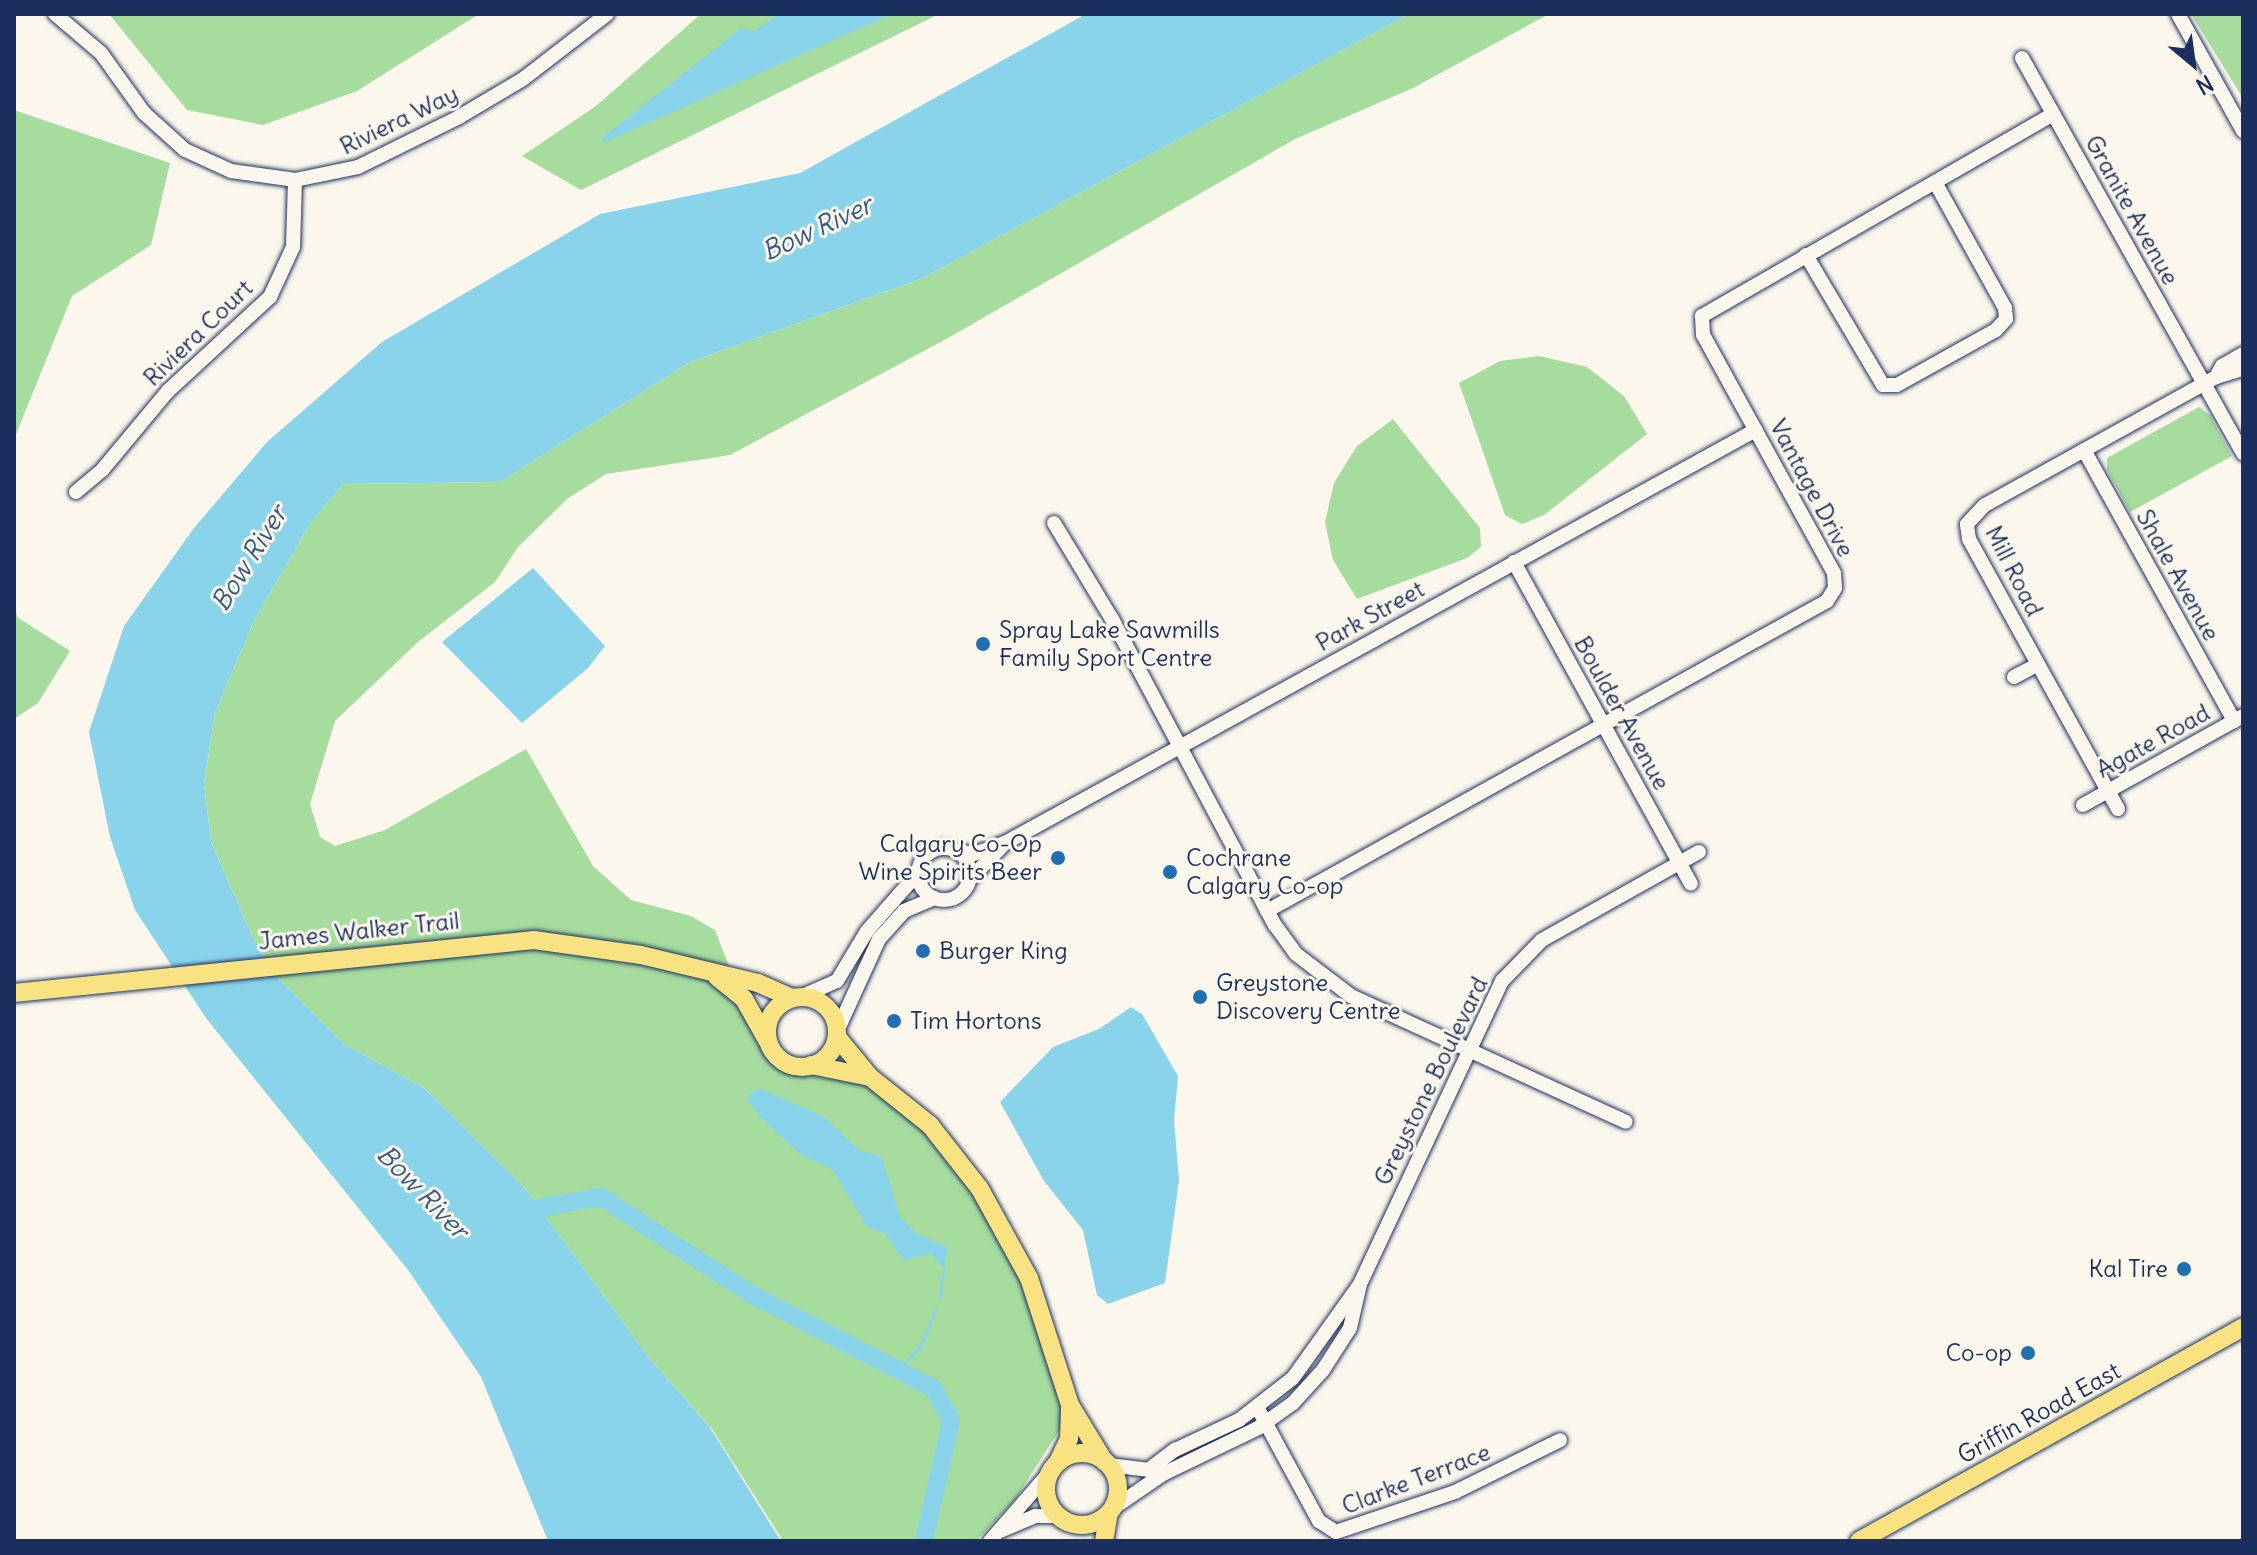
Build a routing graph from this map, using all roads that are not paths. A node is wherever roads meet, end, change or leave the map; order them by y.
1 (55, 14) edge
2 (607, 14) edge
3 (2178, 14) edge
4 (2022, 58) dead end
5 (2053, 114) junction
6 (2241, 123) edge
7 (295, 180) junction
8 (1935, 182) junction
9 (1806, 255) junction
10 (2243, 354) edge
11 (2243, 369) edge
12 (2210, 380) junction
13 (1756, 430) junction
14 (2084, 450) junction
15 (2243, 454) edge
16 (76, 492) dead end
17 (1054, 523) dead end
18 (1514, 562) junction
19 (2038, 664) junction
20 (2014, 677) dead end
21 (2238, 719) edge
22 (1604, 726) junction
23 (1177, 747) junction
24 (2108, 791) junction
25 (2083, 805) dead end
26 (2118, 809) dead end
27 (1005, 843) junction
28 (957, 851) junction
29 (1699, 852) dead end
30 (1679, 863) junction
31 (918, 873) junction
32 (969, 880) junction
33 (1691, 884) dead end
34 (934, 898) junction
35 (1267, 911) junction
36 (707, 972) junction
37 (14, 993) edge
38 (798, 997) junction
39 (837, 1033) junction
40 (769, 1045) junction
41 (1467, 1049) junction
42 (811, 1065) junction
43 (870, 1077) junction
44 (1626, 1122) dead end
45 (1360, 1284) junction
46 (2243, 1327) edge
47 (1070, 1405) junction
48 (1257, 1407) junction
49 (1266, 1423) junction
50 (1560, 1440) dead end
51 (1106, 1463) junction
52 (1054, 1468) junction
53 (1110, 1511) junction
54 (1062, 1519) junction
55 (993, 1537) edge
56 (1083, 1541) edge
57 (1104, 1541) edge
58 (1859, 1541) edge

1 - 7 street, Riviera Way
2 - 7 street, Riviera Way
3 - 6 street
4 - 5 street, Granite Avenue
5 - 8 street, Vantage Drive
5 - 12 street, Granite Avenue
7 - 16 street, Riviera Court
8 - 9 street, Vantage Drive
8 - 9 street
9 - 13 street, Vantage Drive
10 - 12 street, Mill Road
11 - 12 street, Mill Road
12 - 14 street, Mill Road
12 - 15 street
13 - 18 street, Park Street
13 - 22 street, Vantage Drive
14 - 19 street, Mill Road
14 - 21 street, Shale Avenue
17 - 23 street
18 - 22 street, Boulder Avenue
18 - 23 street, Park Street
19 - 20 street
19 - 24 street, Mill Road
21 - 24 street, Agate Road
22 - 30 street, Boulder Avenue
22 - 35 street, Vantage Drive
23 - 27 street, Park Street
23 - 35 street
24 - 25 street, Agate Road
24 - 26 street, Mill Road
27 - 28 street, Park Street
27 - 32 street, Park Street
28 - 31 street
28 - 32 street
29 - 30 street, Greystone Boulevard
30 - 33 street, Boulder Avenue
30 - 41 street, Greystone Boulevard
31 - 34 street
31 - 38 street
32 - 34 street
34 - 39 street
35 - 41 street
36 - 37 main road, James Walker Trail
36 - 38 main road, James Walker Trail
36 - 40 main road, James Walker Trail
38 - 39 main road
38 - 40 main road
39 - 42 main road
39 - 43 main road
40 - 42 main road
41 - 44 street
41 - 45 street, Greystone Boulevard
42 - 43 main road
43 - 47 main road
45 - 48 street, Greystone Boulevard
45 - 49 street, Greystone Boulevard
46 - 58 main road, Griffin Road East
47 - 51 main road
47 - 52 main road
48 - 49 street, Clarke Terrace
48 - 51 street, Greystone Boulevard
49 - 50 street, Clarke Terrace
49 - 53 street, Greystone Boulevard
51 - 52 main road
51 - 53 main road
52 - 54 main road
52 - 55 street
53 - 54 main road
53 - 57 main road
54 - 55 street
54 - 56 main road

